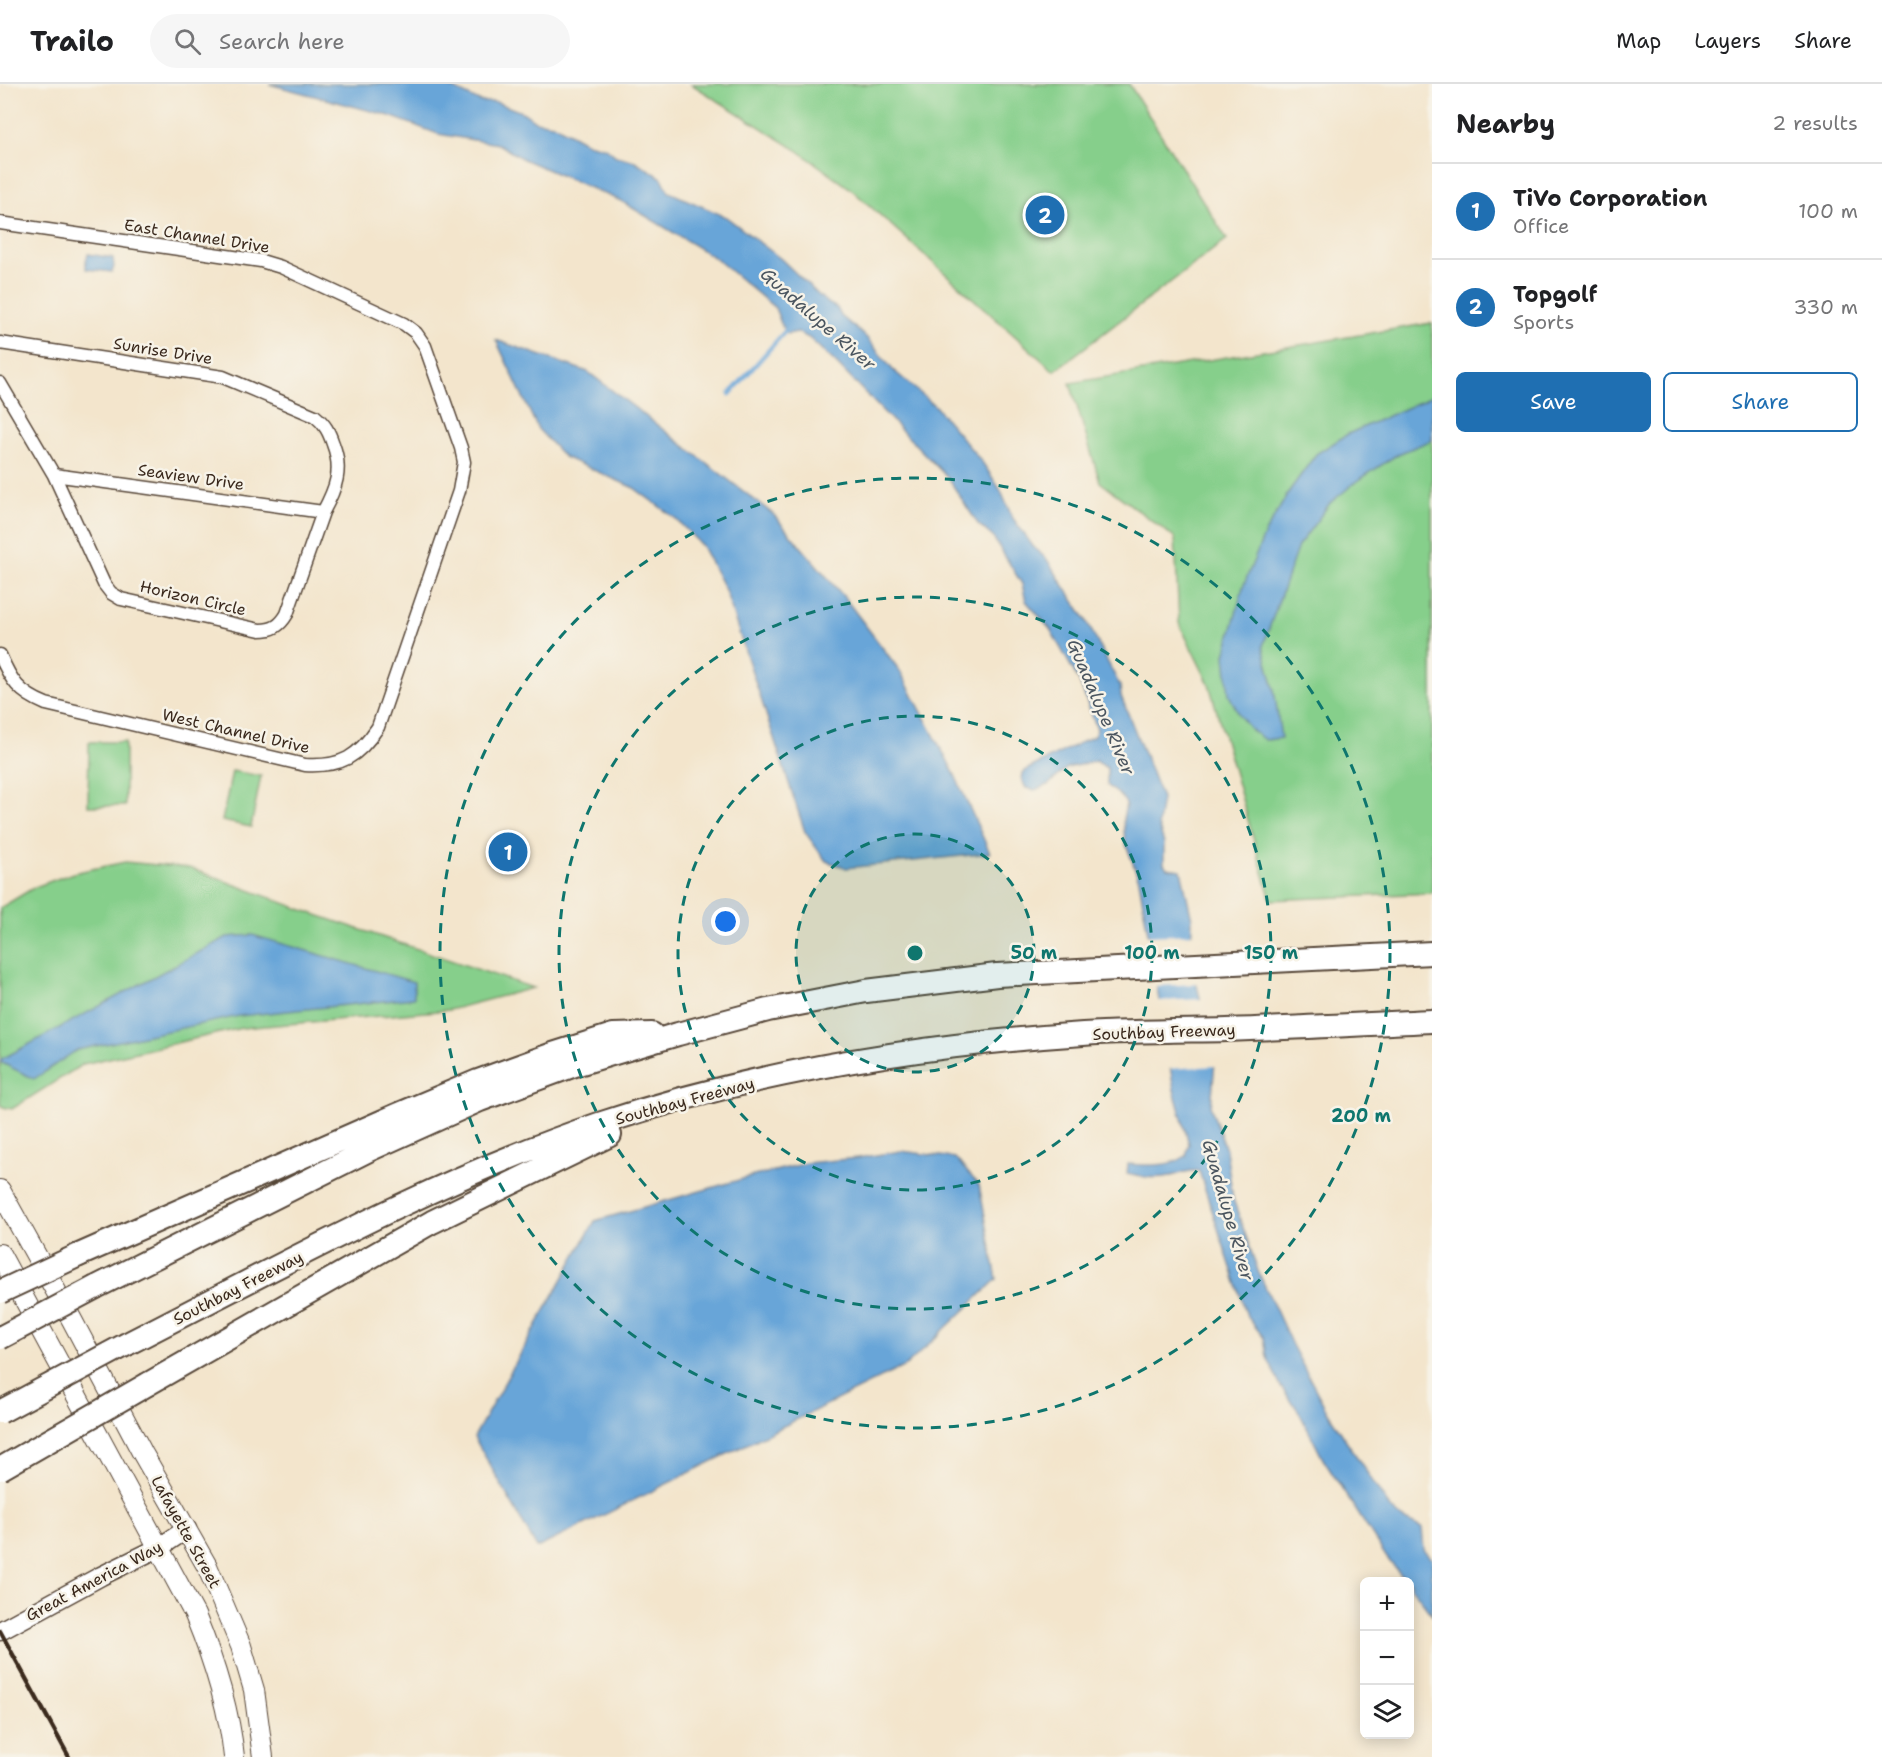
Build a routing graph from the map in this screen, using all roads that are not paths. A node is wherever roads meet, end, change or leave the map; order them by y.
1 (0, 223) edge
2 (0, 343) edge
3 (0, 383) edge
4 (315, 416) joint
5 (464, 462) joint
6 (54, 475) junction
7 (322, 512) junction
8 (0, 655) edge
9 (1432, 953) edge
10 (1432, 1021) edge
11 (678, 1034) junction
12 (693, 1096) junction
13 (0, 1190) edge
14 (0, 1254) edge
15 (0, 1292) edge
16 (0, 1338) edge
17 (0, 1412) edge
18 (0, 1469) edge
19 (187, 1529) junction
20 (160, 1547) junction
21 (0, 1631) edge
22 (234, 1757) edge
23 (263, 1757) edge

1 - 5 street, East Channel Drive
2 - 4 street, Sunrise Drive
3 - 6 street, Horizon Circle
4 - 7 street, Horizon Circle
5 - 8 street, West Channel Drive
6 - 7 street, Seaview Drive
6 - 7 street, Horizon Circle
9 - 11 highway
10 - 12 highway, Southbay Freeway
11 - 15 highway, bridge
11 - 16 highway, bridge
12 - 17 highway, Southbay Freeway, bridge
12 - 18 highway, bridge
13 - 19 main road, Lafayette Street
14 - 20 main road, Lafayette Street
19 - 20 street, Great America Way
19 - 23 main road, Lafayette Street
20 - 21 street, Great America Way
20 - 22 main road, Lafayette Street

